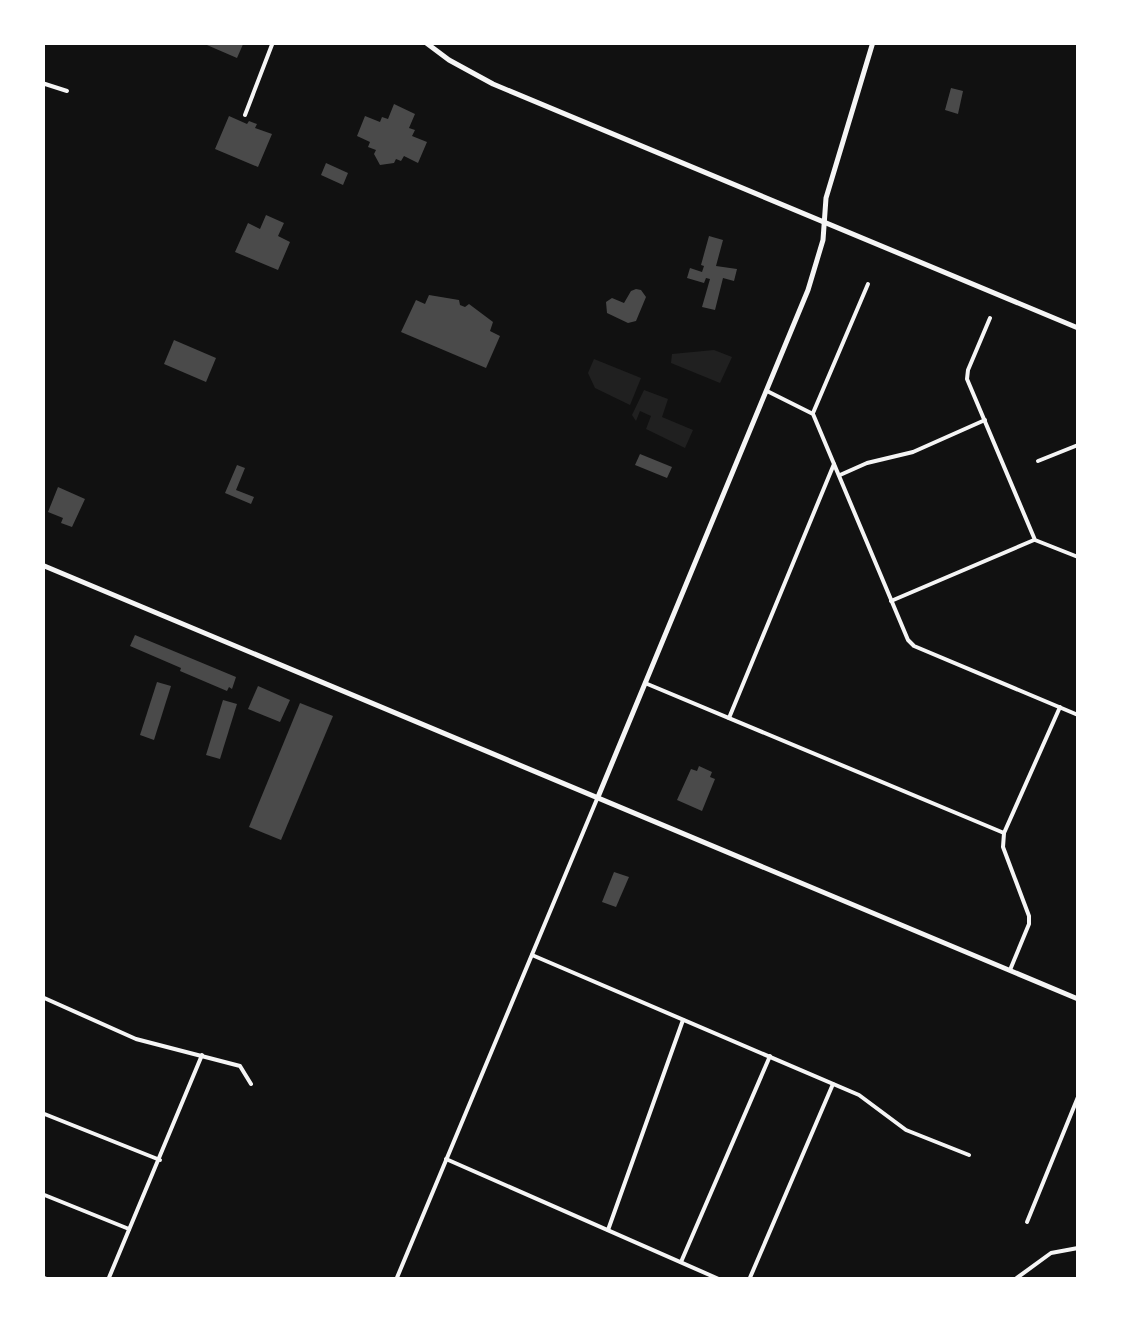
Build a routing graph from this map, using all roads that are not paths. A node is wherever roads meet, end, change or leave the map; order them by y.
1 (273, 42) edge
2 (425, 42) edge
3 (873, 42) edge
4 (42, 83) edge
5 (67, 92) dead end
6 (245, 116) dead end
7 (825, 220) junction
8 (868, 284) dead end
9 (990, 318) dead end
10 (1078, 328) edge
11 (767, 391) junction
12 (812, 414) junction
13 (985, 420) junction
14 (1078, 444) edge
15 (1038, 461) dead end
16 (834, 464) junction
17 (830, 473) junction
18 (838, 476) junction
19 (1035, 540) junction
20 (1078, 557) edge
21 (42, 565) edge
22 (891, 601) junction
23 (645, 683) junction
24 (1060, 707) junction
25 (1078, 715) edge
26 (729, 718) junction
27 (598, 797) junction
28 (1004, 833) junction
29 (532, 955) junction
30 (1010, 970) junction
31 (42, 997) edge
32 (1078, 998) edge
33 (683, 1020) junction
34 (202, 1056) junction
35 (770, 1056) junction
36 (252, 1084) dead end
37 (834, 1084) junction
38 (1078, 1098) edge
39 (42, 1113) edge
40 (969, 1155) dead end
41 (446, 1159) junction
42 (160, 1160) junction
43 (42, 1194) edge
44 (1027, 1222) dead end
45 (129, 1229) junction
46 (608, 1230) junction
47 (1078, 1248) edge
48 (681, 1262) junction
49 (42, 1277) edge
50 (49, 1280) edge
51 (108, 1280) edge
52 (396, 1280) edge
53 (721, 1280) edge
54 (749, 1280) edge
55 (1014, 1280) edge

1 - 6 street
2 - 7 street
3 - 7 street
4 - 5 street
7 - 10 street
7 - 11 street
8 - 12 street
9 - 13 street
11 - 12 street
11 - 23 street
12 - 16 street
13 - 18 street
13 - 19 street
14 - 15 street
16 - 17 street
16 - 18 street
17 - 18 street
17 - 26 street
18 - 22 street
19 - 20 street
19 - 22 street
21 - 27 street
22 - 24 street
23 - 26 street
23 - 27 street
24 - 25 street
24 - 28 street
26 - 28 street
27 - 29 street
27 - 30 street
28 - 30 street
29 - 33 street
29 - 41 street
30 - 32 street
31 - 34 street
33 - 35 street
33 - 46 street
34 - 36 street
34 - 42 street
35 - 37 street
35 - 48 street
37 - 40 street
37 - 54 street
38 - 44 street
39 - 42 street
41 - 46 street
41 - 52 street
42 - 45 street
43 - 45 street
45 - 51 street
46 - 48 street
47 - 55 street
48 - 53 street
49 - 50 street

